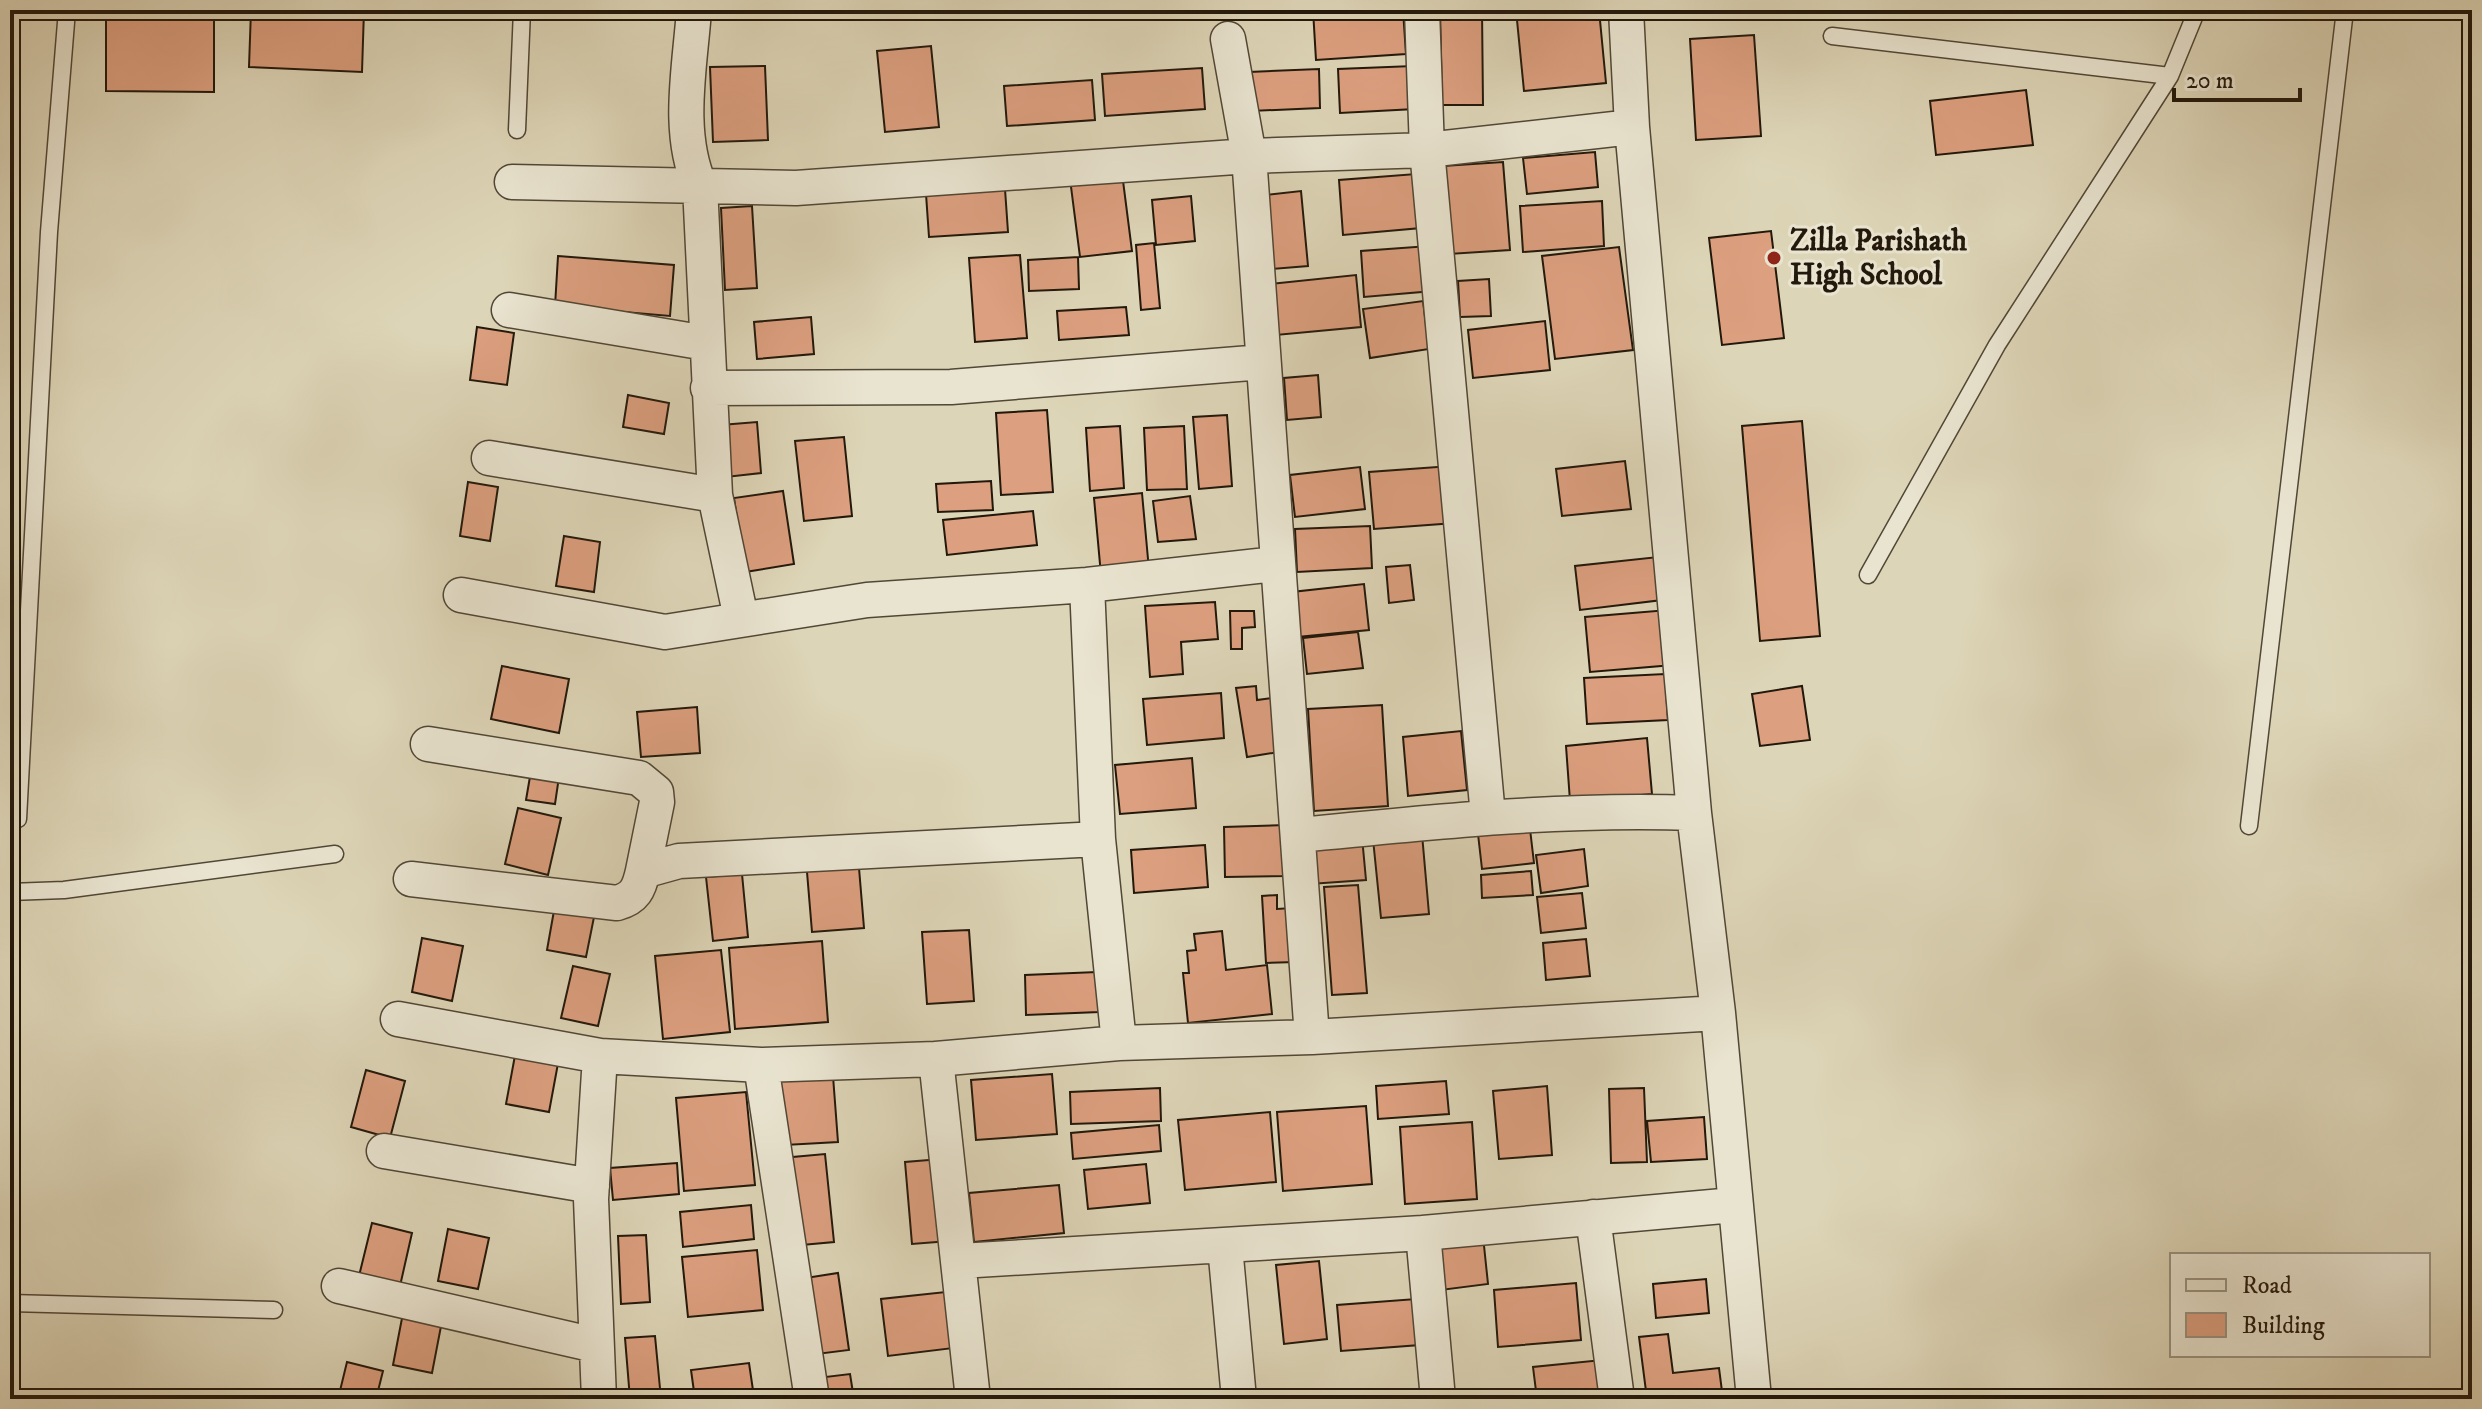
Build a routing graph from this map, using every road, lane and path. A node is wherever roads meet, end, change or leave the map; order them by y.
1 (67, 10) edge
2 (522, 10) edge
3 (694, 10) edge
4 (1422, 10) edge
5 (1626, 10) edge
6 (2197, 10) edge
7 (2345, 10) edge
8 (1832, 36) dead end
9 (1228, 39) dead end
10 (2170, 76) junction
11 (1632, 127) junction
12 (517, 130) dead end
13 (1427, 150) junction
14 (1249, 156) junction
15 (512, 182) dead end
16 (700, 186) junction
17 (509, 310) dead end
18 (706, 343) junction
19 (1263, 362) junction
20 (708, 388) junction
21 (489, 458) dead end
22 (715, 495) junction
23 (1276, 564) junction
24 (1868, 575) dead end
25 (1087, 585) junction
26 (461, 595) dead end
27 (741, 618) junction
28 (428, 744) dead end
29 (1694, 813) junction
30 (1488, 816) junction
31 (18, 819) dead end
32 (2249, 826) dead end
33 (1300, 835) junction
34 (1098, 839) junction
35 (335, 854) dead end
36 (643, 871) junction
37 (411, 879) dead end
38 (10, 892) edge
39 (1718, 1013) junction
40 (398, 1019) dead end
41 (1312, 1037) junction
42 (1119, 1043) junction
43 (600, 1056) junction
44 (936, 1059) junction
45 (761, 1065) junction
46 (384, 1151) dead end
47 (592, 1186) junction
48 (1734, 1205) junction
49 (1593, 1217) junction
50 (1423, 1233) junction
51 (1225, 1246) junction
52 (960, 1261) junction
53 (339, 1286) dead end
54 (10, 1303) edge
55 (274, 1310) dead end
56 (595, 1345) junction
57 (599, 1399) edge
58 (812, 1399) edge
59 (973, 1399) edge
60 (1239, 1399) edge
61 (1438, 1399) edge
62 (1617, 1399) edge
63 (1754, 1399) edge

1 - 31 lane
2 - 12 lane
3 - 16 street
4 - 13 street
5 - 11 street
6 - 10 lane
7 - 32 lane
8 - 10 lane
9 - 14 street
10 - 24 lane
11 - 13 street
11 - 29 street
13 - 14 street
13 - 30 street
14 - 16 street
14 - 19 street
15 - 16 street
16 - 18 street
17 - 18 street
18 - 20 street
19 - 20 street
19 - 23 street
20 - 22 street
21 - 22 street
22 - 27 street
23 - 25 street
23 - 33 street
25 - 27 street
25 - 34 street
26 - 27 street
28 - 36 street
29 - 30 street
29 - 39 street
30 - 33 street
33 - 41 street
34 - 36 street
34 - 42 street
35 - 38 lane
36 - 37 street
39 - 41 street
39 - 48 street
40 - 43 street
41 - 42 street
42 - 44 street
43 - 45 street
43 - 47 street
44 - 45 street
44 - 52 street
45 - 58 street
46 - 47 street
47 - 56 street
48 - 49 street
48 - 63 street
49 - 50 street
49 - 62 street
50 - 51 street
50 - 61 street
51 - 52 street
51 - 60 street
52 - 59 street
53 - 56 street
54 - 55 lane
56 - 57 street

